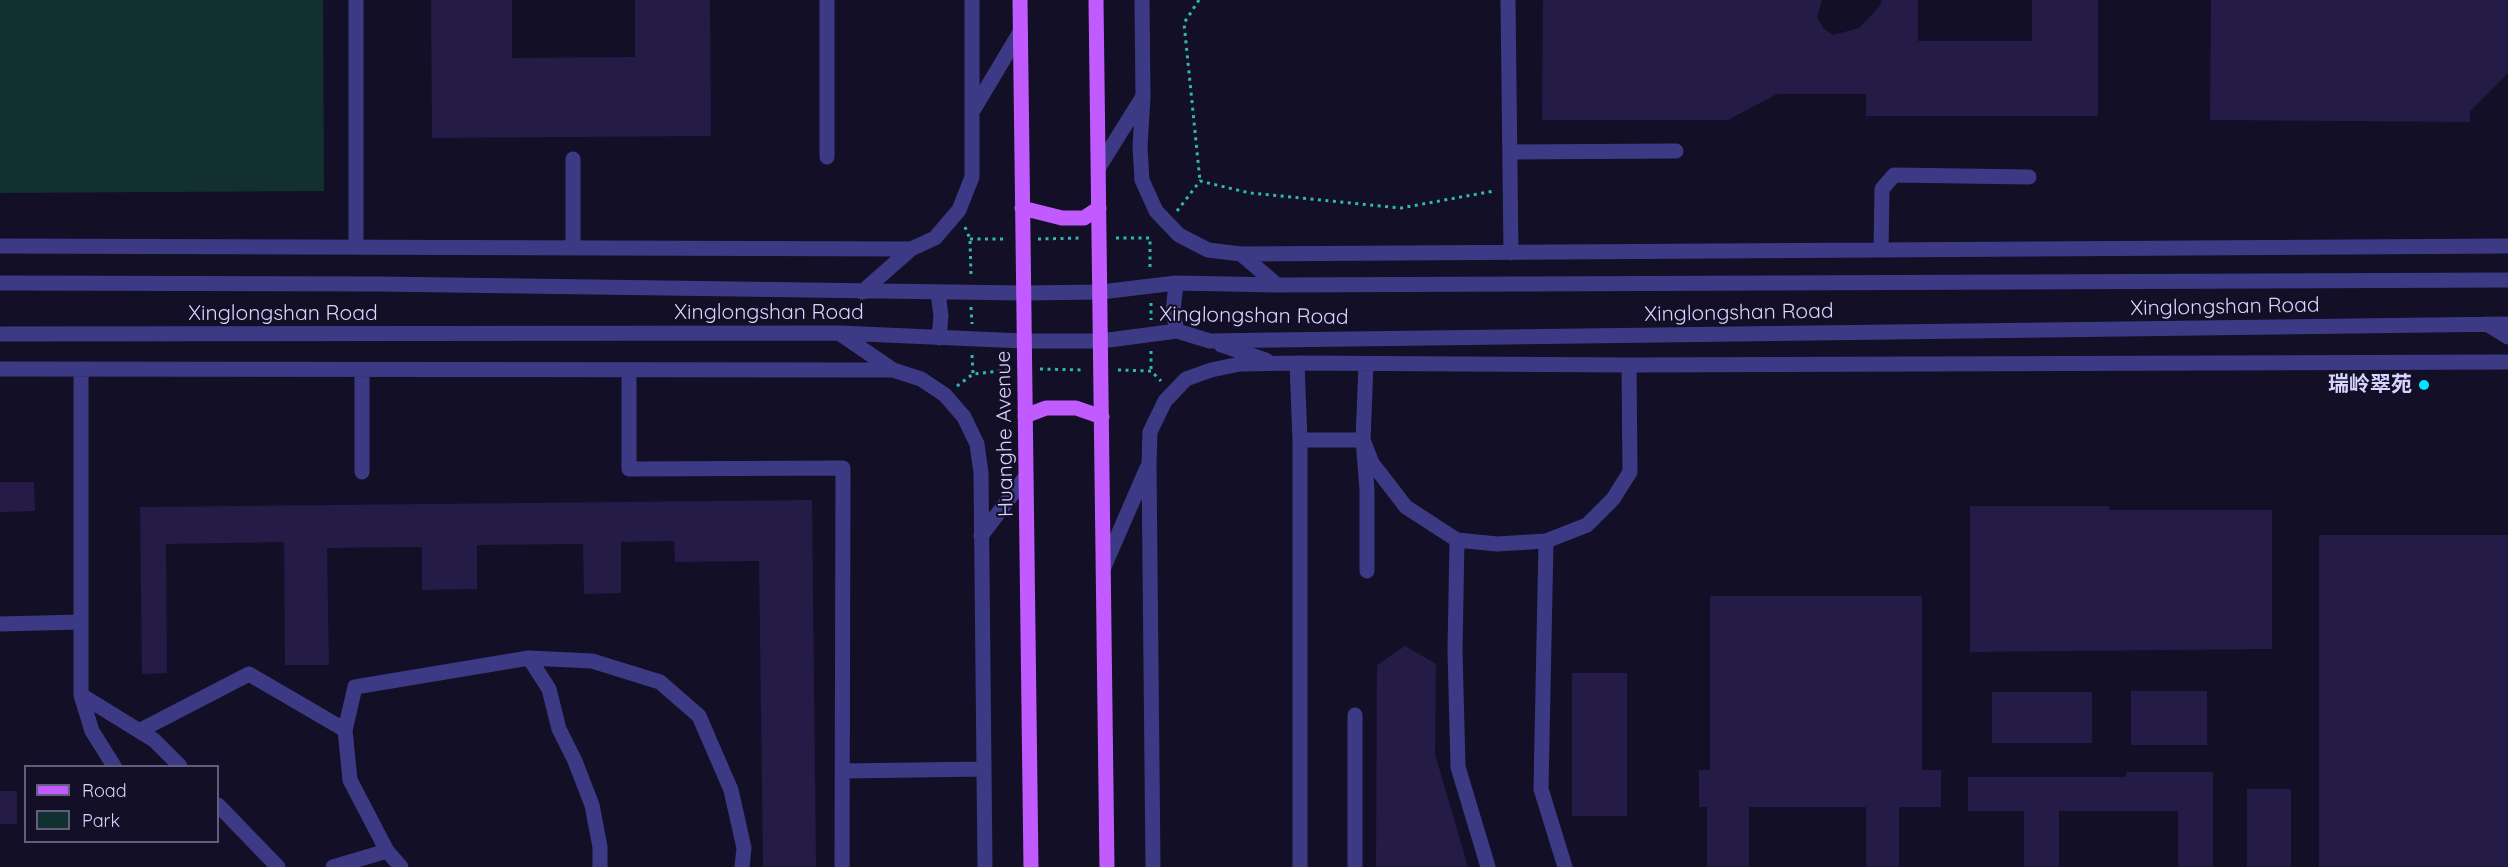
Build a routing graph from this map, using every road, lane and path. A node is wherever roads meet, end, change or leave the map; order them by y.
1 (356, 0) edge
2 (827, 0) edge
3 (972, 0) edge
4 (1020, 0) edge
5 (1096, 0) edge
6 (1142, 0) edge
7 (1199, 0) edge
8 (1508, 0) edge
9 (1020, 32) junction
10 (1143, 97) junction
11 (973, 111) junction
12 (1676, 151) dead end
13 (1510, 152) junction
14 (827, 156) dead end
15 (573, 159) dead end
16 (1099, 167) junction
17 (2029, 177) dead end
18 (1200, 181) junction
19 (1510, 188) junction
20 (1022, 208) junction
21 (1099, 208) junction
22 (1167, 223) junction
23 (0, 246) edge
24 (2508, 246) edge
25 (356, 247) junction
26 (573, 248) junction
27 (911, 249) junction
28 (1881, 250) junction
29 (1511, 253) junction
30 (1241, 254) junction
31 (2508, 280) edge
32 (0, 283) edge
33 (1176, 283) junction
34 (1277, 285) junction
35 (862, 292) junction
36 (938, 292) junction
37 (1101, 292) junction
38 (1023, 293) junction
39 (2487, 324) junction
40 (2508, 324) edge
41 (1178, 332) junction
42 (839, 333) junction
43 (0, 334) edge
44 (2508, 337) edge
45 (939, 338) junction
46 (1024, 341) junction
47 (1101, 341) junction
48 (1210, 341) junction
49 (2508, 362) edge
50 (1297, 363) junction
51 (1276, 364) junction
52 (1366, 364) junction
53 (1629, 365) junction
54 (1025, 368) junction
55 (0, 369) edge
56 (81, 369) junction
57 (363, 370) junction
58 (629, 370) junction
59 (893, 370) junction
60 (1102, 370) junction
61 (1172, 393) junction
62 (945, 395) junction
63 (1025, 416) junction
64 (1102, 417) junction
65 (1299, 440) junction
66 (1363, 440) junction
67 (1149, 463) junction
68 (363, 472) dead end
69 (1026, 476) junction
70 (981, 536) junction
71 (1457, 540) junction
72 (1546, 541) junction
73 (1104, 567) junction
74 (1367, 571) dead end
75 (81, 622) junction
76 (0, 624) edge
77 (529, 658) junction
78 (81, 695) junction
79 (1355, 715) dead end
80 (345, 730) junction
81 (139, 731) junction
82 (113, 765) edge
83 (179, 765) edge
84 (984, 769) junction
85 (843, 771) junction
86 (219, 806) edge
87 (387, 851) junction
88 (279, 867) edge
89 (333, 867) edge
90 (401, 867) edge
91 (600, 867) edge
92 (742, 867) edge
93 (842, 867) edge
94 (985, 867) edge
95 (1031, 867) edge
96 (1107, 867) edge
97 (1154, 867) edge
98 (1300, 867) edge
99 (1355, 867) edge
100 (1488, 867) edge
101 (1565, 867) edge

1 - 25 street
2 - 14 street
3 - 11 street
4 - 9 main road, Huanghe Avenue
5 - 16 main road
6 - 10 street
7 - 18 path
8 - 13 street
9 - 11 street
9 - 20 main road, Huanghe Avenue
10 - 16 street
10 - 22 street
11 - 27 street
12 - 13 street
13 - 19 street
15 - 26 street
16 - 21 main road
17 - 28 street
18 - 19 path
18 - 22 path
19 - 29 street
20 - 21 main road
20 - 38 main road, Huanghe Avenue
21 - 37 main road
22 - 30 street
23 - 25 street
24 - 28 street
25 - 26 street
26 - 27 street
27 - 35 street
28 - 29 street
29 - 30 street
30 - 34 street
31 - 34 street, Xinglongshan Road
32 - 35 street, Xinglongshan Road
33 - 34 street, Xinglongshan Road
33 - 37 street, Xinglongshan Road
33 - 41 street
35 - 36 street, Xinglongshan Road
36 - 38 street, Xinglongshan Road
36 - 45 street
37 - 38 street, Xinglongshan Road
37 - 47 main road
38 - 46 main road, Huanghe Avenue
39 - 40 street, Xinglongshan Road
39 - 44 street
39 - 48 street, Xinglongshan Road
41 - 47 street, Xinglongshan Road
41 - 48 street, Xinglongshan Road
42 - 43 street, Xinglongshan Road
42 - 45 street, Xinglongshan Road
42 - 59 street
45 - 46 street, Xinglongshan Road
46 - 47 street, Xinglongshan Road
46 - 54 main road, Huanghe Avenue
47 - 60 main road
48 - 51 street
49 - 53 street
50 - 51 street
50 - 52 street
50 - 65 street
51 - 61 street
52 - 53 street
52 - 66 street
53 - 72 street
54 - 60 path
54 - 62 path
54 - 63 main road, Huanghe Avenue
55 - 56 street
56 - 57 street
56 - 75 street
57 - 58 street
57 - 68 street
58 - 59 street
58 - 85 street
59 - 62 street
60 - 61 path
60 - 64 main road
61 - 67 street
62 - 70 street
63 - 64 main road
63 - 69 main road, Huanghe Avenue
64 - 73 main road
65 - 66 street
65 - 98 street
66 - 71 street
66 - 74 street
67 - 73 street
67 - 97 street
69 - 70 street
69 - 95 main road, Huanghe Avenue
70 - 84 street
71 - 72 street
71 - 100 street
72 - 101 street
73 - 96 main road
75 - 76 street
75 - 78 street
77 - 80 street
77 - 91 street
77 - 92 street
78 - 81 street
78 - 82 street
79 - 99 street
80 - 81 street
80 - 87 street
81 - 83 street
84 - 85 street
84 - 94 street
85 - 93 street
86 - 88 street
87 - 89 street
87 - 90 street

